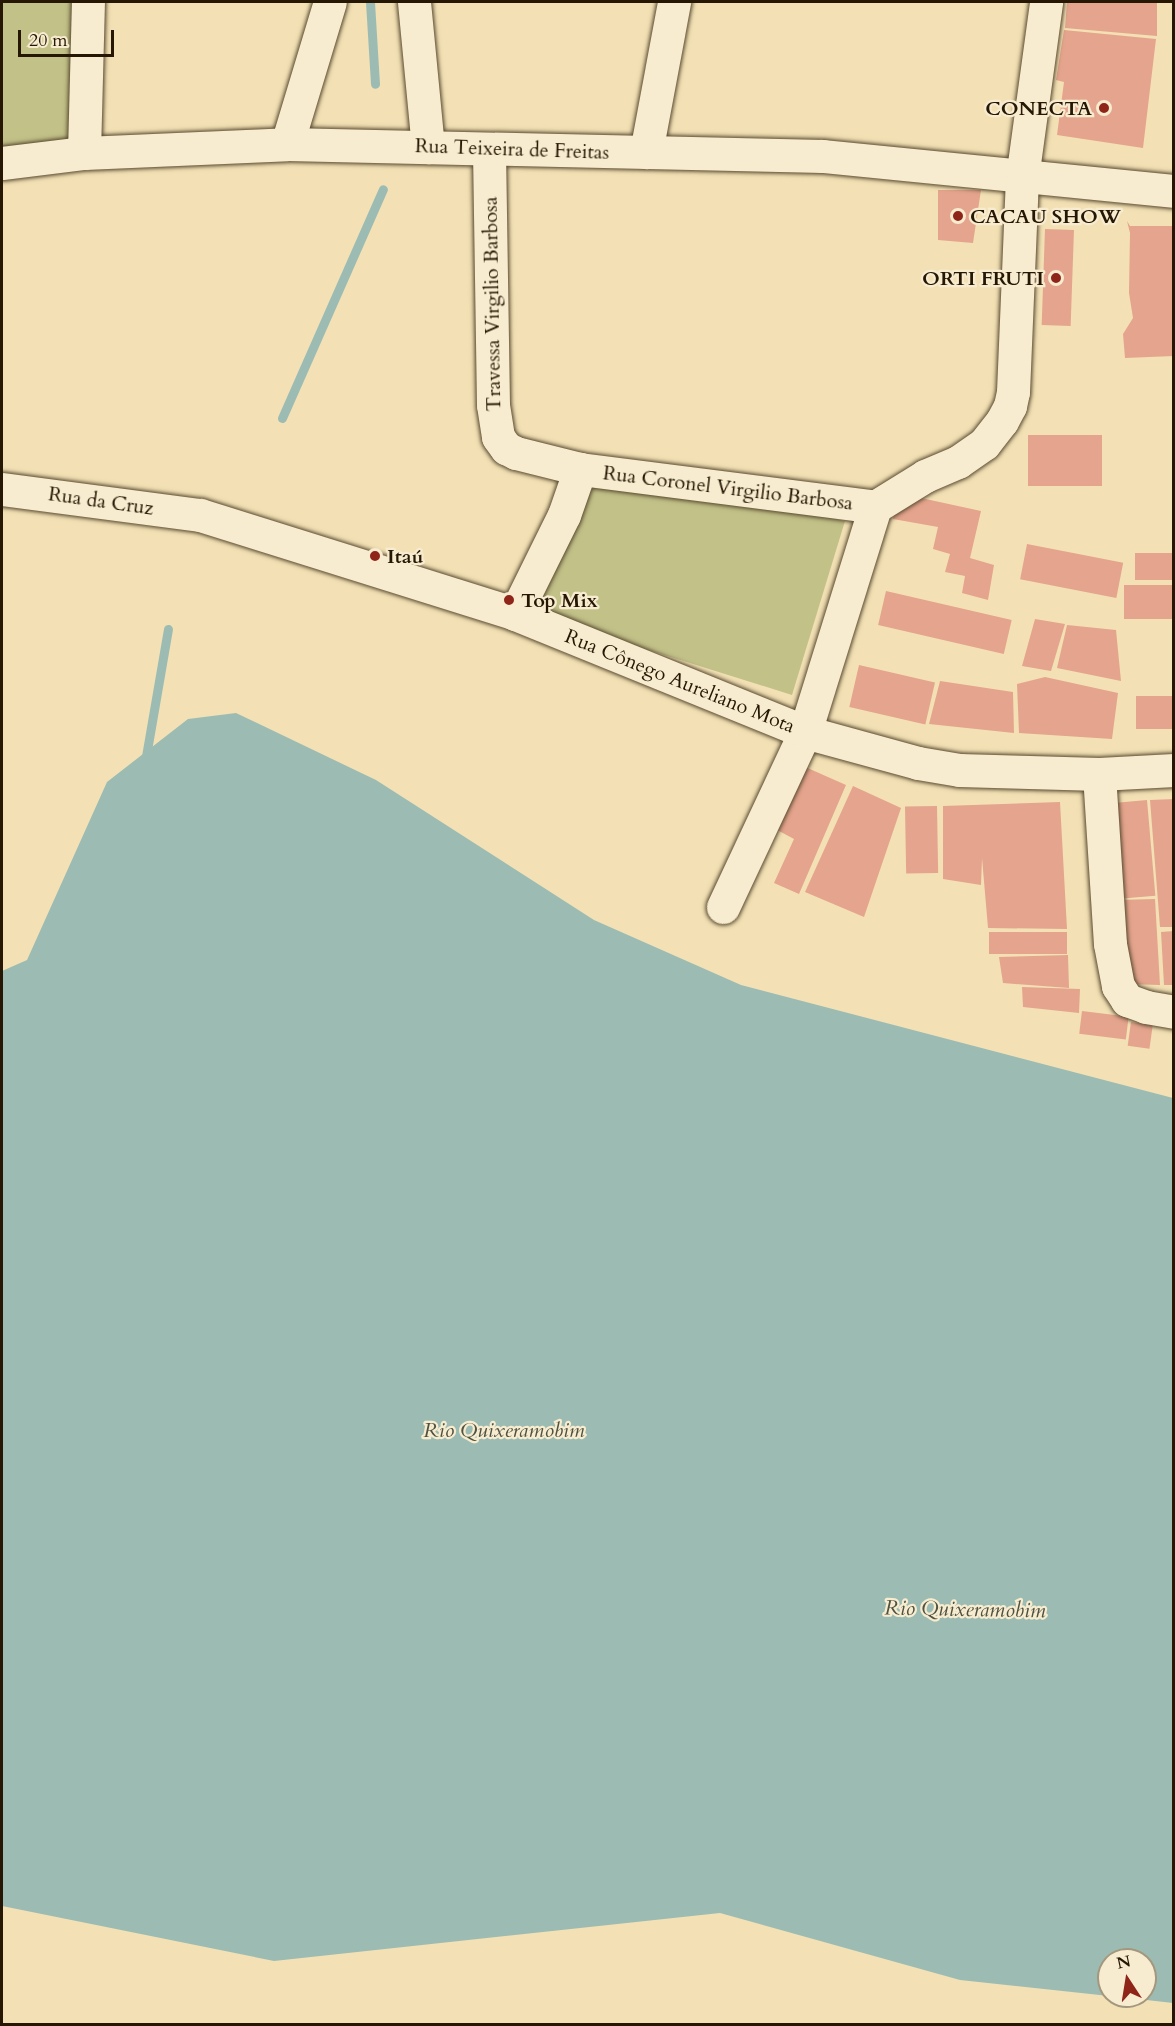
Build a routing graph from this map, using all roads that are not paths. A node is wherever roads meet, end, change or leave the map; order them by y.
1 (88, 2) edge
2 (330, 2) edge
3 (414, 2) edge
4 (674, 2) edge
5 (1046, 2) edge
6 (287, 144) junction
7 (429, 147) junction
8 (489, 150) junction
9 (646, 152) junction
10 (84, 153) junction
11 (2, 163) edge
12 (1022, 178) junction
13 (1173, 191) edge
14 (580, 469) junction
15 (2, 489) edge
16 (875, 507) junction
17 (200, 515) joint
18 (515, 614) junction
19 (805, 732) junction
20 (1173, 770) edge
21 (1099, 774) junction
22 (723, 907) dead end
23 (1173, 1012) edge

1 - 10 street
2 - 6 street
3 - 7 street
4 - 9 street
5 - 12 street
6 - 7 street, Rua Teixeira de Freitas
6 - 10 street, Rua Teixeira de Freitas
7 - 8 street, Rua Teixeira de Freitas
8 - 9 street, Rua Teixeira de Freitas
8 - 14 street, Travessa Virgilio Barbosa
9 - 12 street, Rua Teixeira de Freitas
10 - 11 street, Rua Teixeira de Freitas
12 - 13 street, Rua Teixeira de Freitas
12 - 16 street
14 - 16 street, Rua Coronel Virgilio Barbosa
14 - 18 street
15 - 17 street, Rua da Cruz
16 - 19 street
17 - 18 street, Rua Cônego Aureliano Mota
18 - 19 street, Rua Cônego Aureliano Mota
19 - 21 street, Rua Cônego Aureliano Mota
19 - 22 street
20 - 21 street, Rua Cônego Aureliano Mota
21 - 23 street

